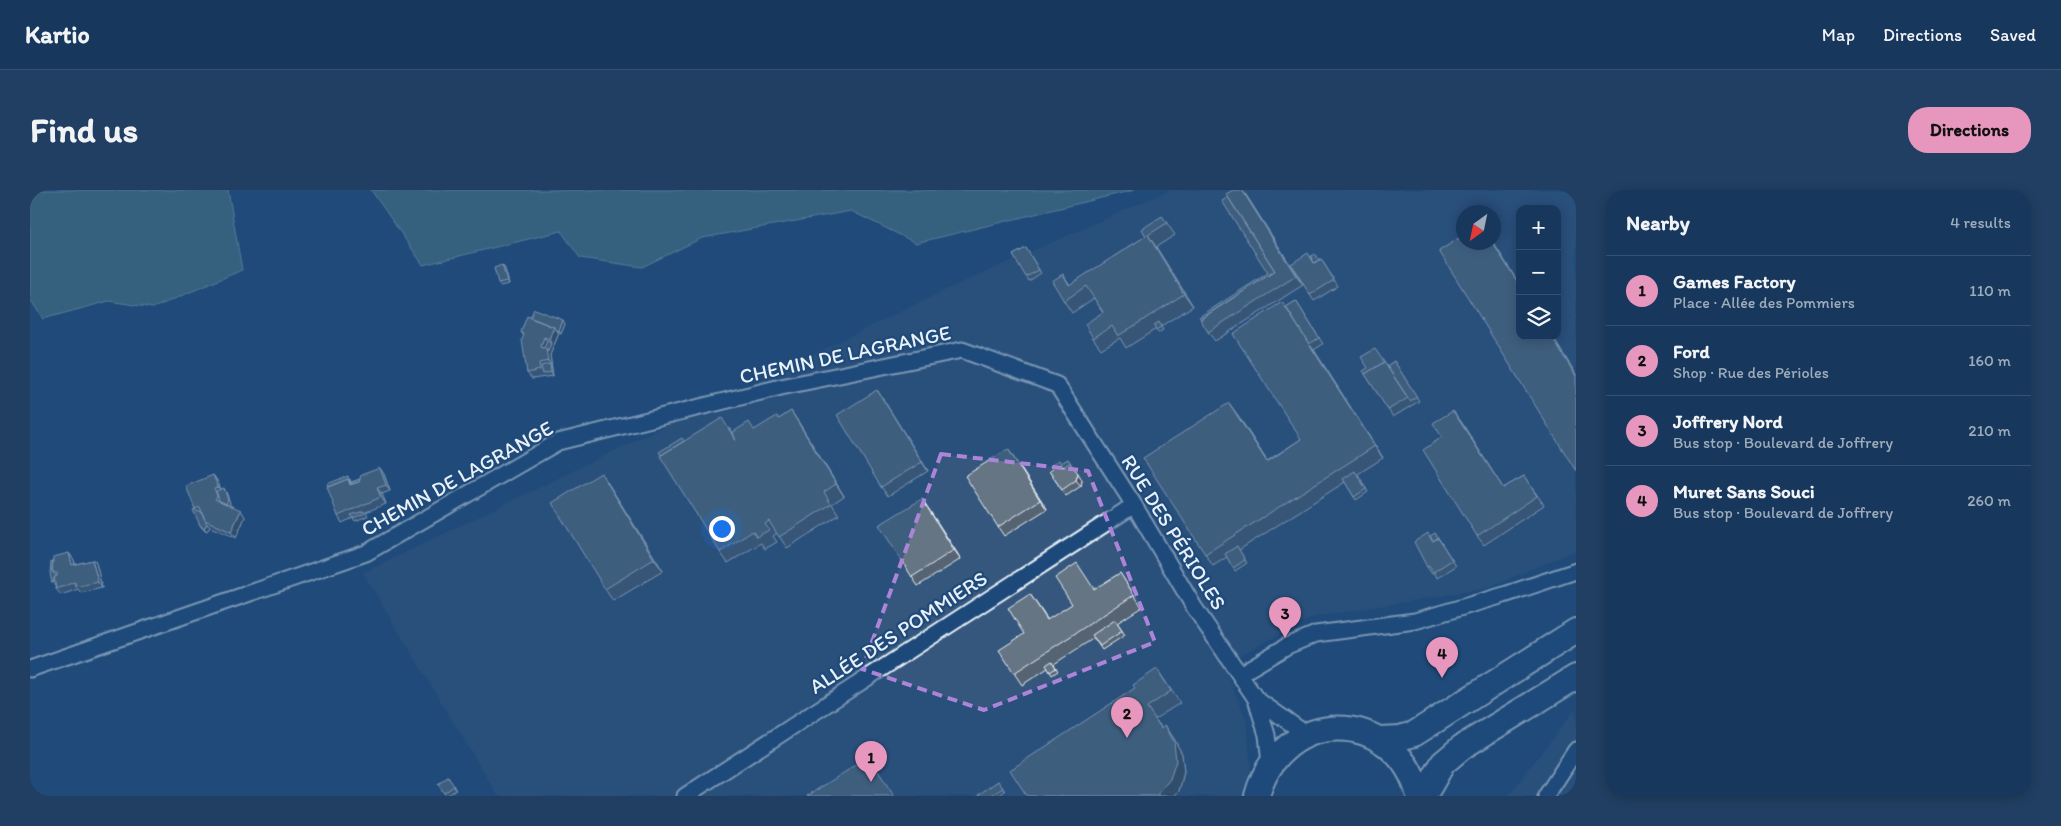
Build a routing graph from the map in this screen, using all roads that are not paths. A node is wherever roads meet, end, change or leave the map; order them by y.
1 (1057, 385) joint
2 (1134, 505) junction
3 (1576, 570) edge
4 (1576, 631) edge
5 (30, 669) edge
6 (1240, 674) junction
7 (1576, 677) edge
8 (1256, 699) junction
9 (1306, 734) junction
10 (1380, 739) junction
11 (1576, 750) edge
12 (1270, 764) junction
13 (685, 796) edge
14 (1257, 796) edge
15 (1419, 796) edge
16 (1424, 796) edge
17 (1546, 796) edge

1 - 2 street, RUE DES PÉRIOLES
1 - 5 street, CHEMIN DE LAGRANGE
2 - 6 street, RUE DES PÉRIOLES
2 - 13 street, ALLÉE DES POMMIERS
3 - 6 street
4 - 10 main road
6 - 8 street, RUE DES PÉRIOLES
7 - 16 main road
8 - 9 street, RUE DES PÉRIOLES
8 - 12 street, RUE DES PÉRIOLES
9 - 10 main road
9 - 12 main road
10 - 15 main road
11 - 17 street
12 - 14 main road

